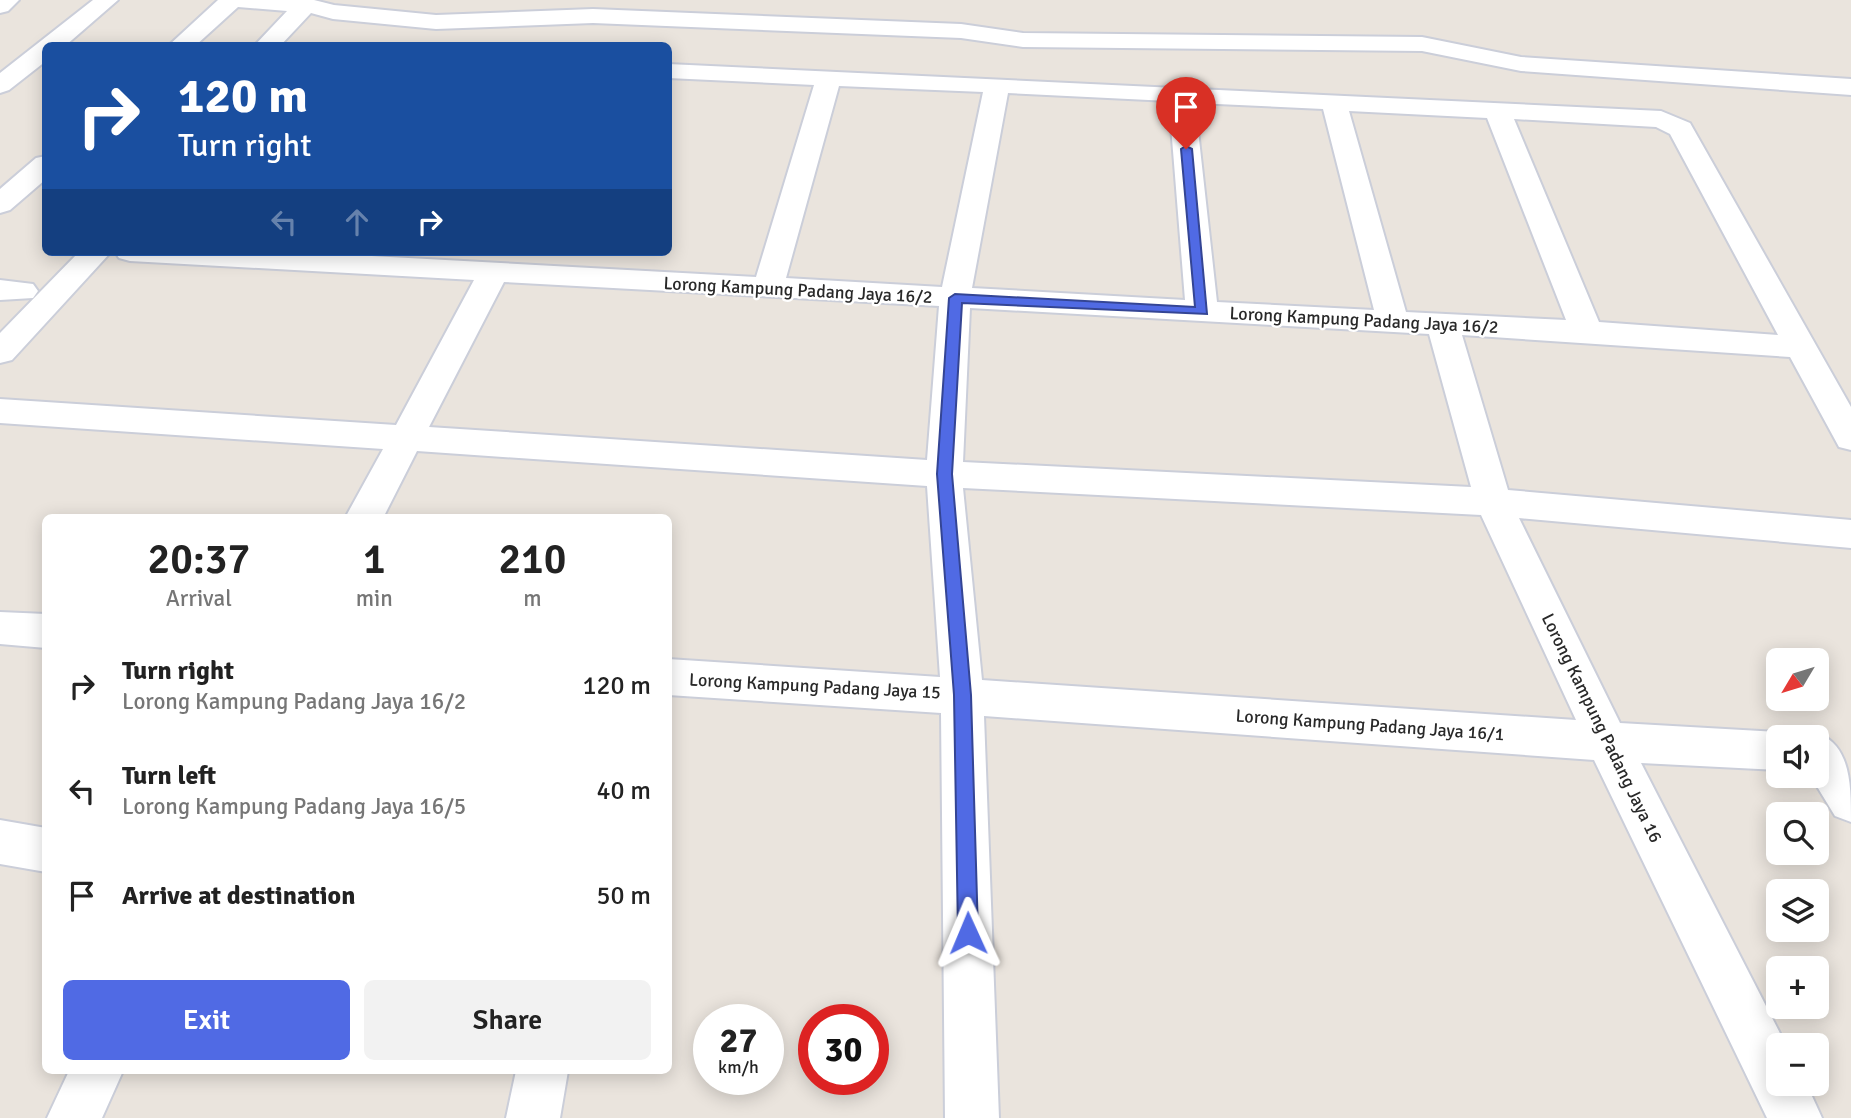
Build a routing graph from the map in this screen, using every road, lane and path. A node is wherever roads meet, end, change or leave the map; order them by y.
1 (8, 0) edge
2 (107, 0) edge
3 (233, 0) edge
4 (306, 5) junction
5 (0, 6) edge
6 (55, 42) edge
7 (185, 42) edge
8 (270, 42) edge
9 (42, 52) edge
10 (672, 71) edge
11 (828, 79) junction
12 (0, 85) edge
13 (997, 85) junction
14 (1851, 87) edge
15 (1181, 95) junction
16 (1334, 102) junction
17 (1498, 112) junction
18 (42, 167) edge
19 (0, 204) edge
20 (56, 256) edge
21 (92, 256) edge
22 (244, 256) edge
23 (401, 260) edge
24 (564, 264) edge
25 (493, 273) junction
26 (768, 288) junction
27 (11, 291) edge
28 (955, 298) junction
29 (1202, 312) junction
30 (0, 314) edge
31 (1393, 322) junction
32 (1443, 325) junction
33 (1587, 332) junction
34 (1801, 347) junction
35 (0, 352) edge
36 (0, 411) edge
37 (1851, 438) edge
38 (406, 439) junction
39 (944, 474) junction
40 (1493, 502) junction
41 (366, 514) edge
42 (1851, 534) edge
43 (0, 628) edge
44 (42, 631) edge
45 (672, 677) edge
46 (962, 695) junction
47 (1608, 743) junction
48 (1766, 751) edge
49 (1829, 771) edge
50 (1851, 801) edge
51 (0, 842) edge
52 (42, 849) edge
53 (96, 1074) edge
54 (541, 1074) edge
55 (74, 1118) edge
56 (533, 1118) edge
57 (972, 1118) edge
58 (1795, 1118) edge

1 - 5 street
2 - 6 street
3 - 4 street
3 - 7 street
4 - 8 street
4 - 14 street
9 - 12 street
10 - 11 street
11 - 13 street
11 - 26 street
13 - 15 street
13 - 28 street
15 - 16 street
15 - 29 street
16 - 17 street
16 - 31 street
17 - 33 street
17 - 34 street
18 - 19 street
20 - 27 street
21 - 35 street
22 - 23 street, Lorong Kampung Padang Jaya 16/2
23 - 25 street, Lorong Kampung Padang Jaya 16/2
24 - 25 street, Lorong Kampung Padang Jaya 16/2
24 - 26 street, Lorong Kampung Padang Jaya 16/2
25 - 38 street
26 - 28 street, Lorong Kampung Padang Jaya 16/2
27 - 30 street
28 - 29 street, Lorong Kampung Padang Jaya 16/2
28 - 39 street
29 - 31 street, Lorong Kampung Padang Jaya 16/2
31 - 32 street, Lorong Kampung Padang Jaya 16/2
32 - 33 street, Lorong Kampung Padang Jaya 16/2
32 - 40 street, Lorong Kampung Padang Jaya 16
33 - 34 street, Lorong Kampung Padang Jaya 16/2
34 - 37 street
36 - 38 street
38 - 39 street
38 - 41 street
39 - 40 street
39 - 46 street
40 - 42 street
40 - 47 street, Lorong Kampung Padang Jaya 16
43 - 44 street
45 - 46 street, Lorong Kampung Padang Jaya 15
46 - 47 street, Lorong Kampung Padang Jaya 16/1
46 - 57 street
47 - 48 street, Lorong Kampung Padang Jaya 16/1
47 - 58 street, Lorong Kampung Padang Jaya 16
49 - 50 street
51 - 52 street
53 - 55 street
54 - 56 street

